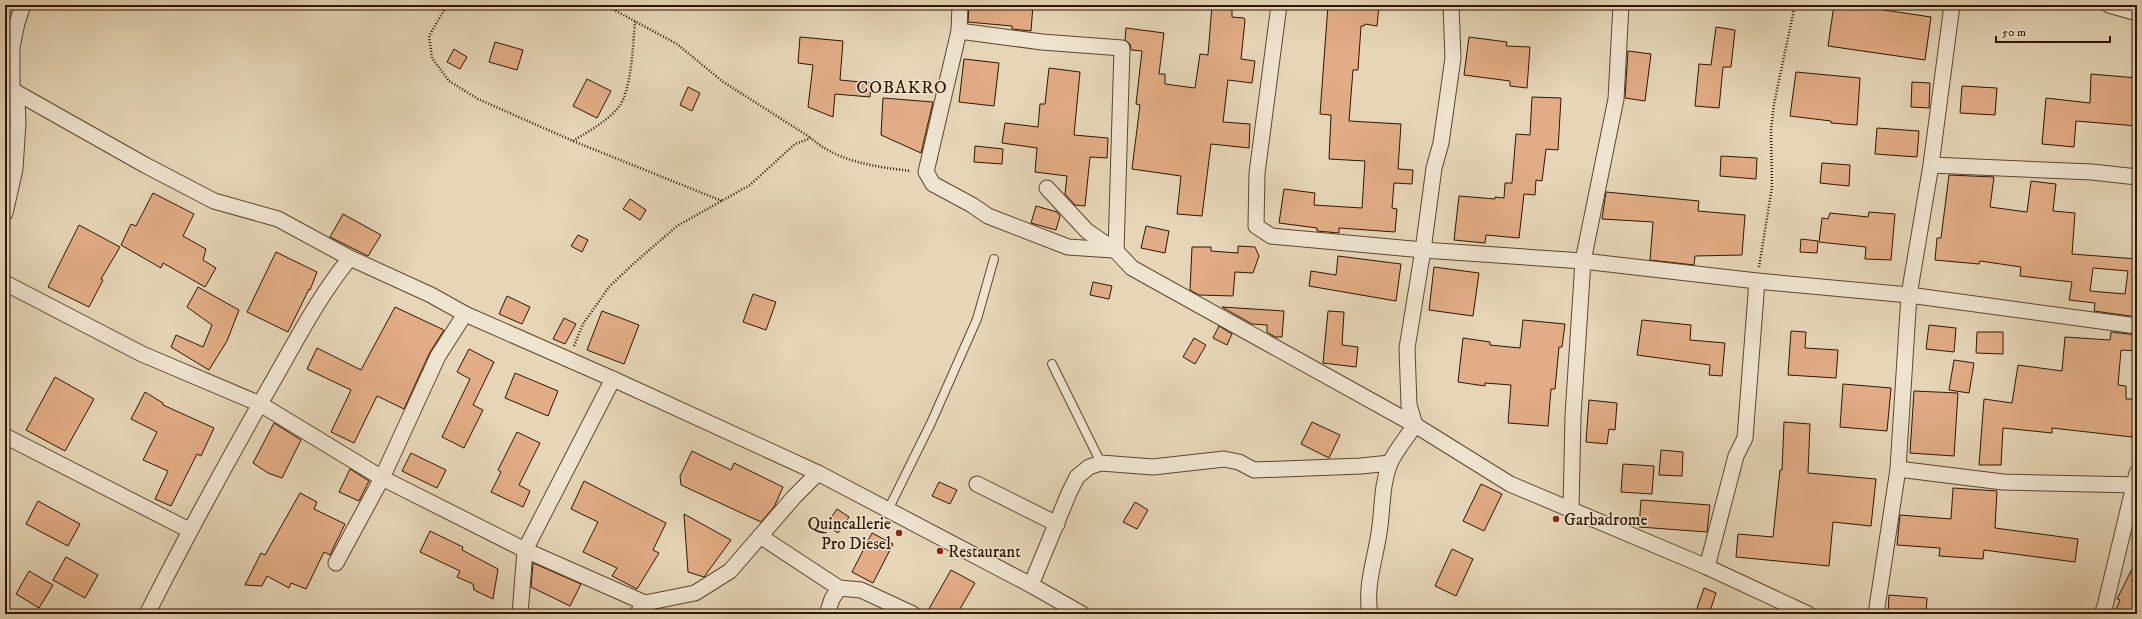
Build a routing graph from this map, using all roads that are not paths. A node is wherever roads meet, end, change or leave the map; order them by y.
1 (23, 5) edge
2 (960, 5) edge
3 (1278, 5) edge
4 (1451, 5) edge
5 (1620, 5) edge
6 (1952, 5) edge
7 (2109, 5) edge
8 (2137, 13) edge
9 (959, 31) junction
10 (8, 88) edge
11 (1931, 165) junction
12 (2137, 177) edge
13 (1047, 188) dead end
14 (5, 213) edge
15 (1423, 250) junction
16 (1116, 251) junction
17 (350, 258) junction
18 (994, 259) dead end
19 (1583, 261) junction
20 (1757, 281) junction
21 (5, 283) edge
22 (1909, 295) junction
23 (465, 314) junction
24 (2137, 326) edge
25 (1052, 364) dead end
26 (613, 379) junction
27 (260, 404) junction
28 (1415, 425) junction
29 (5, 436) edge
30 (1100, 463) junction
31 (1390, 463) junction
32 (1898, 469) junction
33 (818, 474) junction
34 (382, 478) junction
35 (2136, 481) edge
36 (977, 484) dead end
37 (1571, 509) junction
38 (888, 510) junction
39 (1057, 524) junction
40 (189, 530) junction
41 (760, 536) junction
42 (525, 550) junction
43 (336, 563) dead end
44 (1707, 567) junction
45 (1031, 585) junction
46 (839, 588) junction
47 (641, 608) edge
48 (147, 614) edge
49 (520, 614) edge
50 (826, 614) edge
51 (913, 614) edge
52 (1082, 614) edge
53 (1370, 614) edge
54 (1808, 614) edge
55 (1876, 614) edge
56 (2102, 614) edge

1 - 10 street
2 - 9 street
3 - 15 street
4 - 15 street
5 - 19 street
6 - 11 street
7 - 8 street
9 - 16 street
9 - 16 street
10 - 14 street
10 - 17 street
11 - 12 street
11 - 22 street
13 - 16 street
15 - 19 street
15 - 28 street
16 - 28 street
17 - 23 street
17 - 27 street
18 - 38 lane
19 - 20 street
19 - 37 street
20 - 22 street
20 - 44 street
21 - 27 street
22 - 24 street
22 - 32 street
23 - 26 street
23 - 34 street
25 - 30 lane
26 - 33 street
26 - 42 street
27 - 34 street
27 - 40 street
28 - 31 street
28 - 37 street
29 - 40 street
30 - 31 street
30 - 39 street
31 - 53 street
32 - 35 street
32 - 55 street
33 - 38 street
33 - 41 street
34 - 42 street
34 - 43 street
35 - 56 street
36 - 39 street
37 - 44 street
38 - 45 street
39 - 45 street
40 - 48 street
41 - 46 street
41 - 47 street
42 - 47 street
42 - 49 street
44 - 54 street
45 - 52 street
46 - 50 street
46 - 51 street

